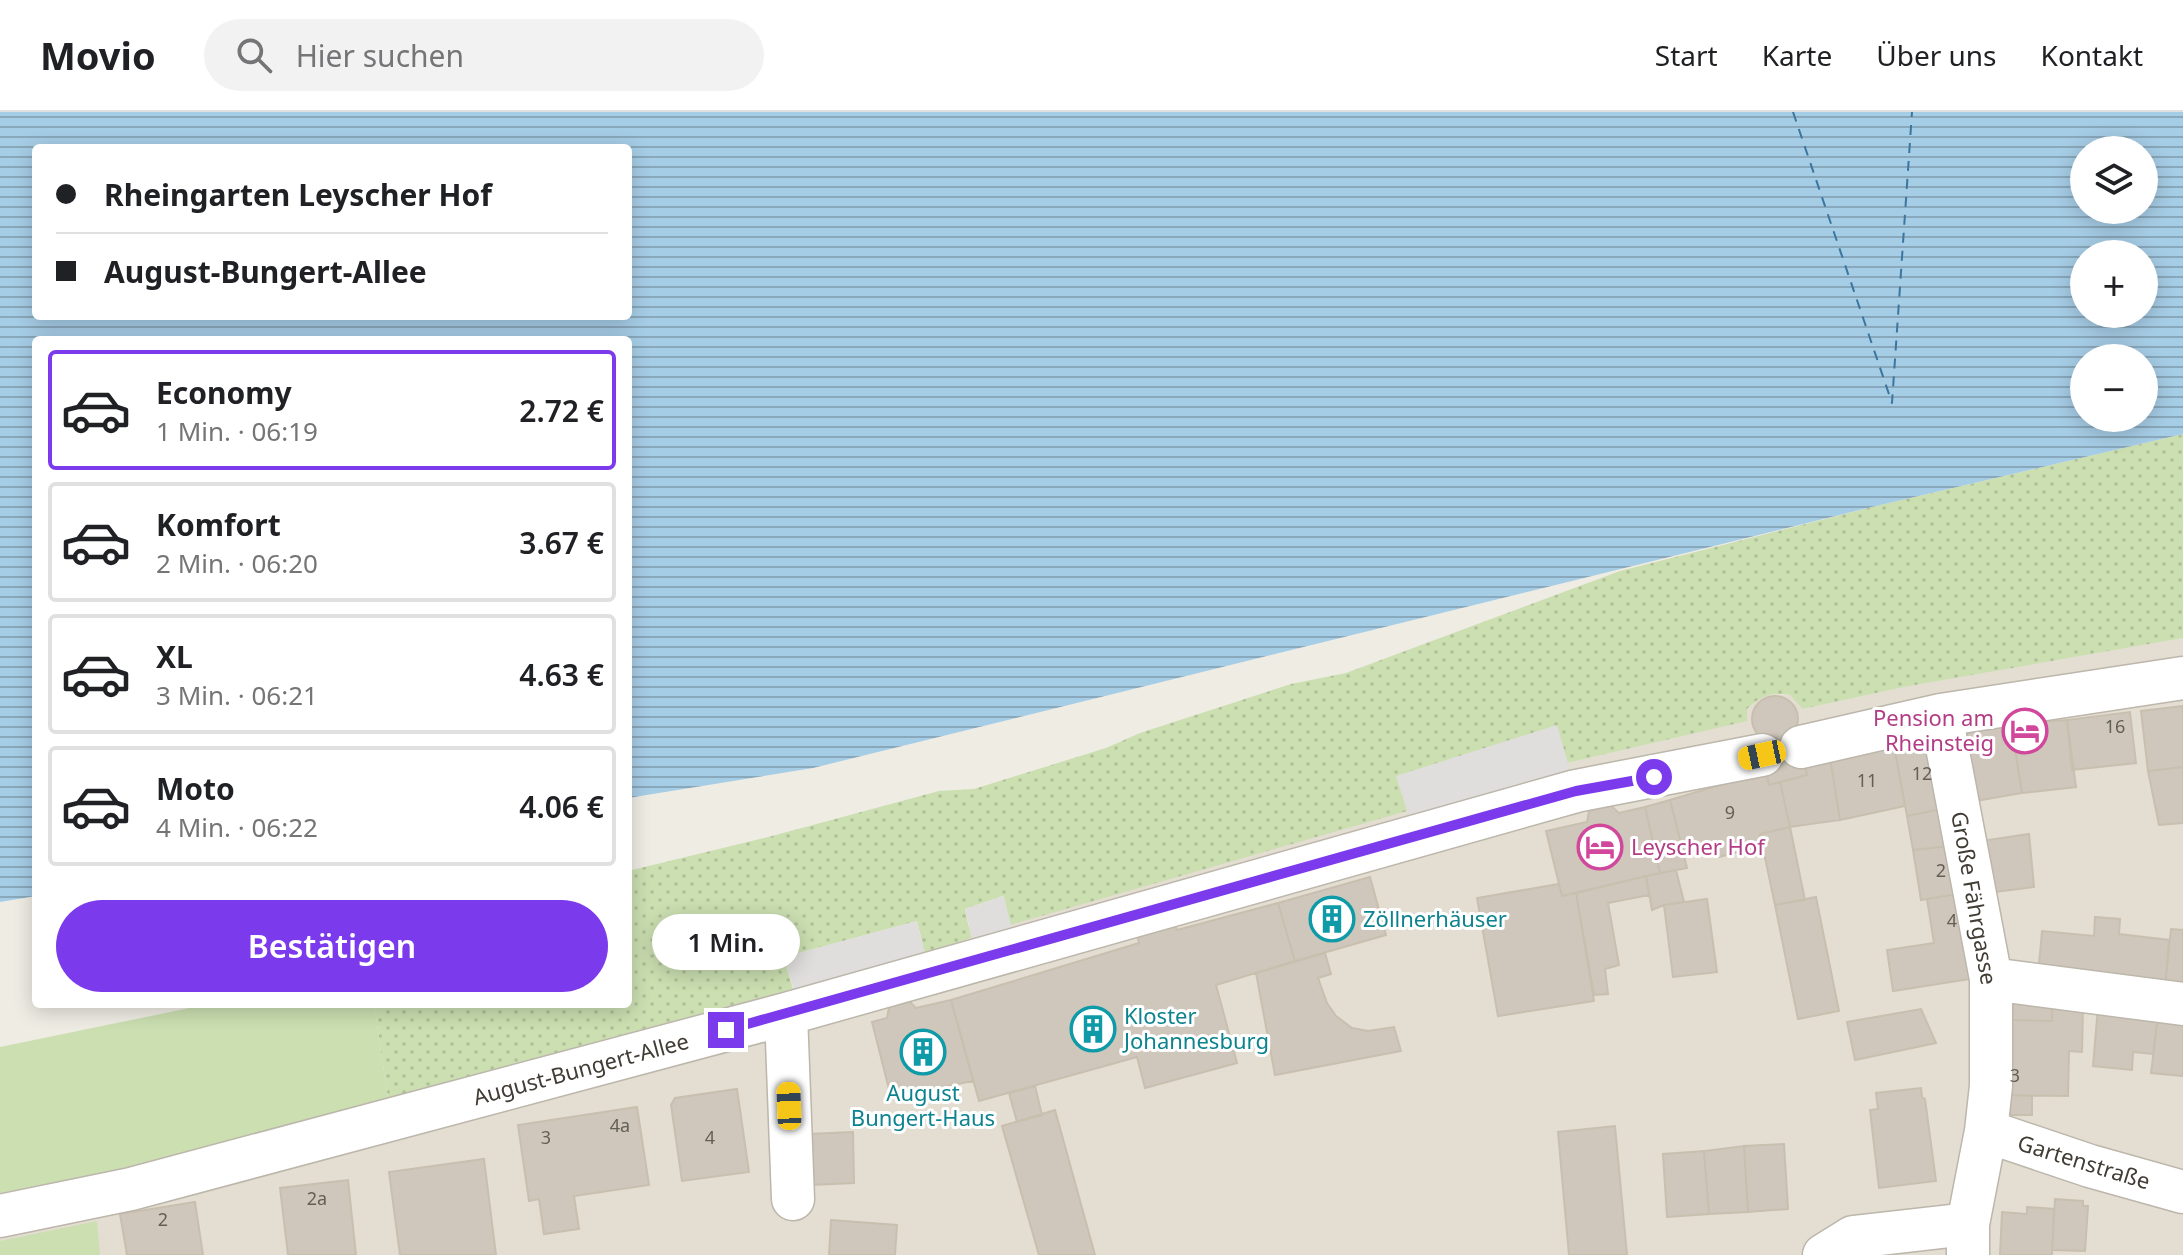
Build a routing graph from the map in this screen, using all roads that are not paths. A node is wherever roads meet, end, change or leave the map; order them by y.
1 (2183, 678) edge
2 (1941, 715) junction
3 (1991, 979) junction
4 (2183, 1004) edge
5 (786, 1014) junction
6 (1986, 1131) junction
7 (2183, 1192) edge
8 (793, 1199) dead end
9 (0, 1216) edge
10 (1968, 1240) edge
11 (1824, 1255) edge

1 - 2 street, August-Bungert-Allee
2 - 3 street, Große Fährgasse
2 - 5 street, August-Bungert-Allee
3 - 4 street
3 - 6 street, Große Fährgasse
5 - 8 street
5 - 9 street, August-Bungert-Allee
6 - 7 street, Gartenstraße
6 - 10 street, Große Fährgasse
10 - 11 street, Große Fährgasse

